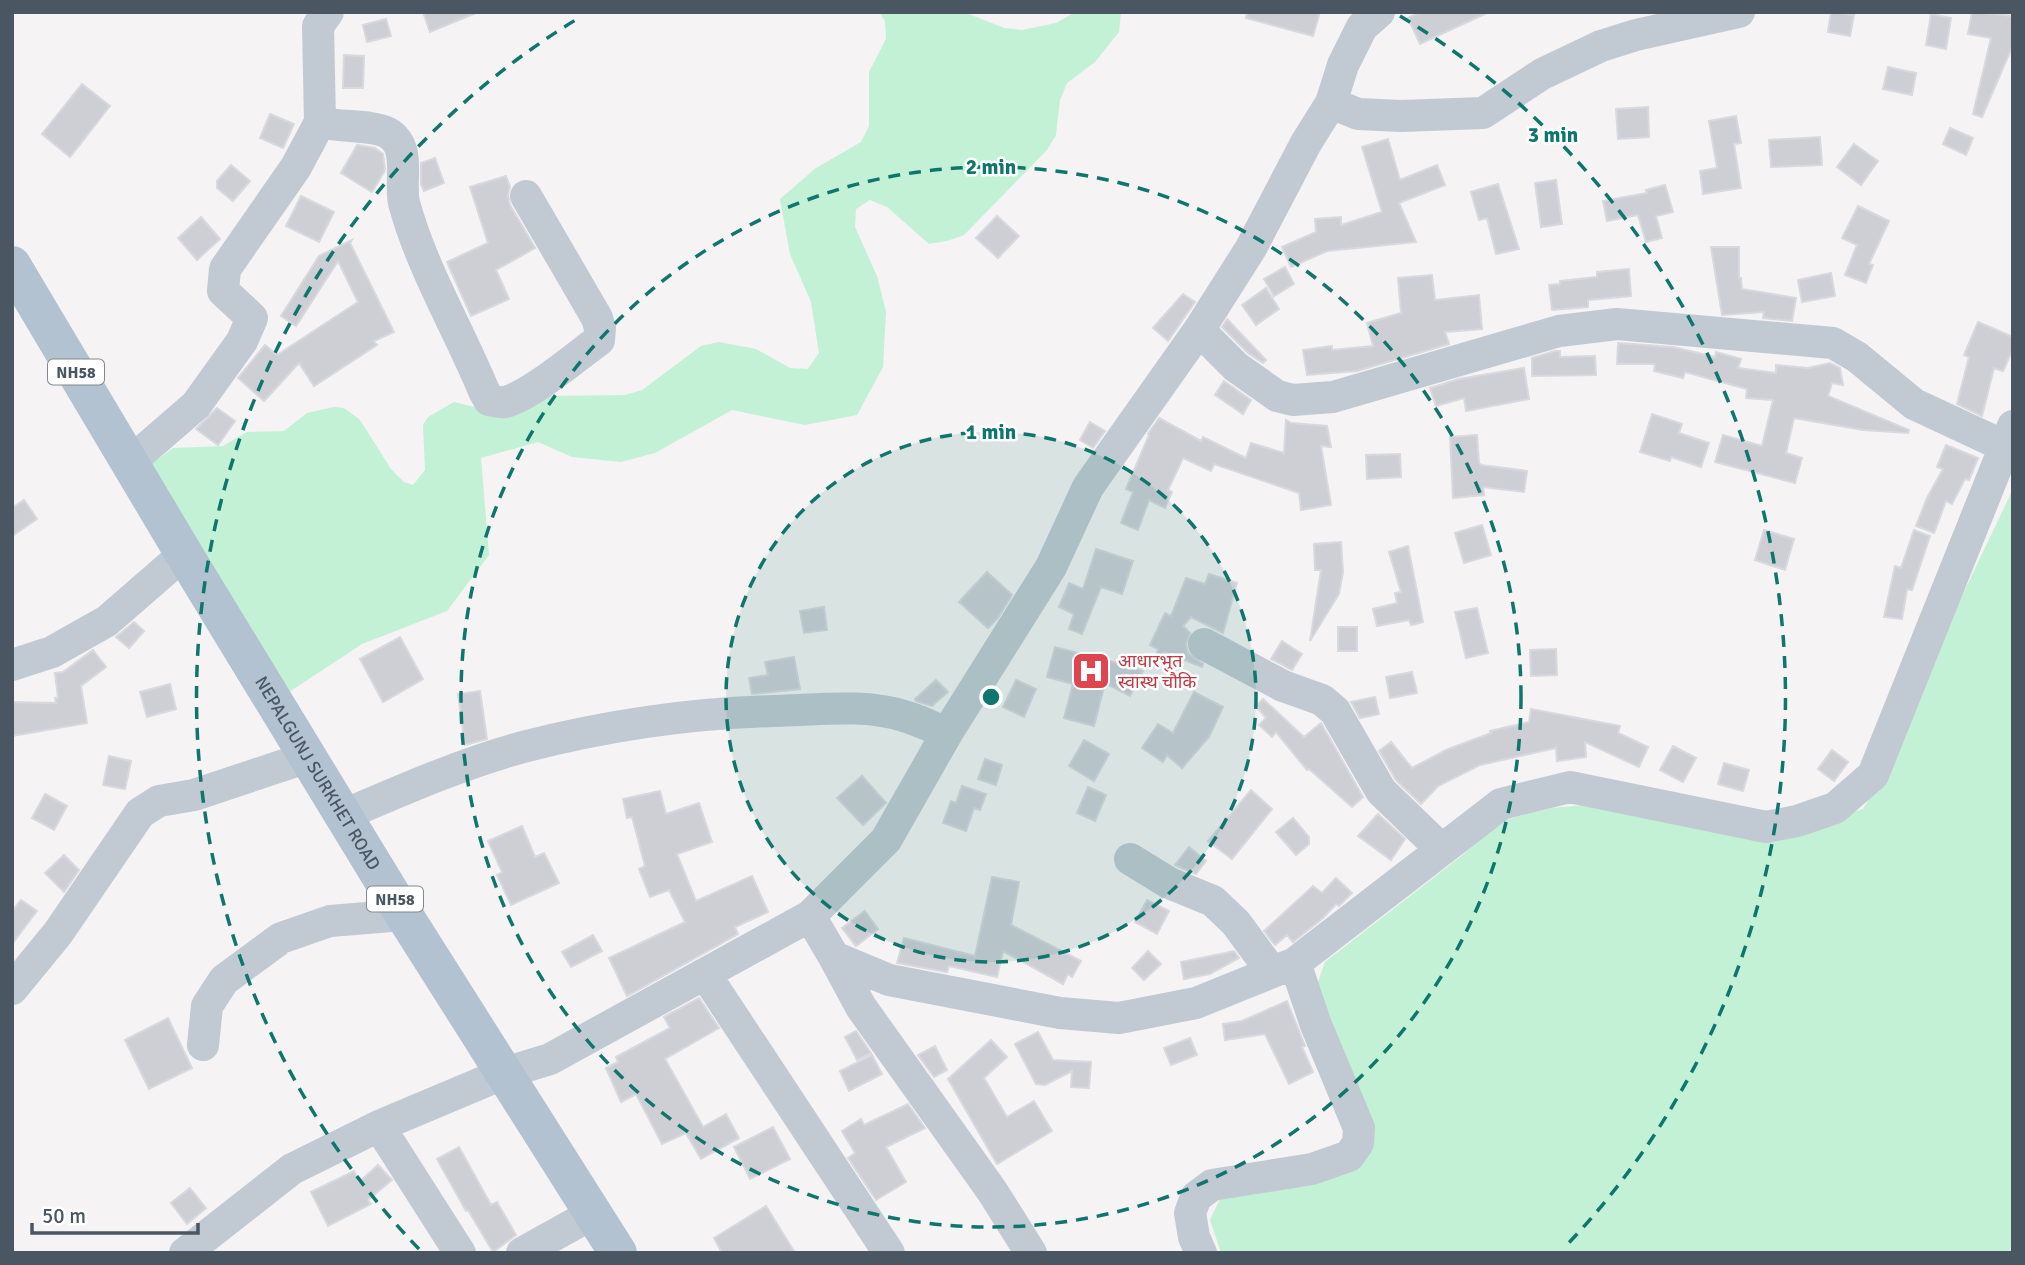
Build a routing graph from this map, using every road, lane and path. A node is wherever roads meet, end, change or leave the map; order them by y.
1 (328, 12) edge
2 (1379, 12) edge
3 (1739, 12) edge
4 (1331, 103) junction
5 (320, 122) junction
6 (526, 196) dead end
7 (12, 265) edge
8 (1199, 330) junction
9 (2008, 436) edge
10 (135, 471) junction
11 (180, 548) junction
12 (1204, 644) dead end
13 (12, 665) edge
14 (947, 733) junction
15 (308, 757) junction
16 (344, 815) junction
17 (1441, 849) junction
18 (1130, 859) dead end
19 (404, 915) junction
20 (810, 916) junction
21 (834, 957) junction
22 (1284, 968) junction
23 (705, 974) junction
24 (12, 989) edge
25 (203, 1045) dead end
26 (505, 1073) junction
27 (379, 1126) junction
28 (594, 1213) junction
29 (185, 1253) edge
30 (460, 1253) edge
31 (522, 1253) edge
32 (618, 1253) edge
33 (889, 1253) edge
34 (1031, 1253) edge
35 (1201, 1253) edge

1 - 5 street
2 - 4 street
3 - 4 street
4 - 8 street
5 - 6 street
5 - 10 street
7 - 10 main road, NH58
8 - 9 street
8 - 14 street
9 - 17 street
10 - 11 main road, NH58
11 - 13 street
11 - 15 main road, NEPALGUNJ SURKHET ROAD / NH58
12 - 17 street
14 - 16 street
14 - 20 street
15 - 16 main road, NEPALGUNJ SURKHET ROAD / NH58
15 - 24 street
16 - 19 main road, NEPALGUNJ SURKHET ROAD / NH58
17 - 22 street
18 - 22 street
19 - 25 street
19 - 26 main road, NEPALGUNJ SURKHET ROAD / NH58
20 - 21 street
20 - 23 street
21 - 22 street
21 - 34 street
22 - 35 street
23 - 26 street
23 - 33 street
26 - 27 street
26 - 28 main road, NEPALGUNJ SURKHET ROAD / NH58
27 - 29 street
27 - 30 street
28 - 31 street
28 - 32 main road, NEPALGUNJ SURKHET ROAD / NH58

